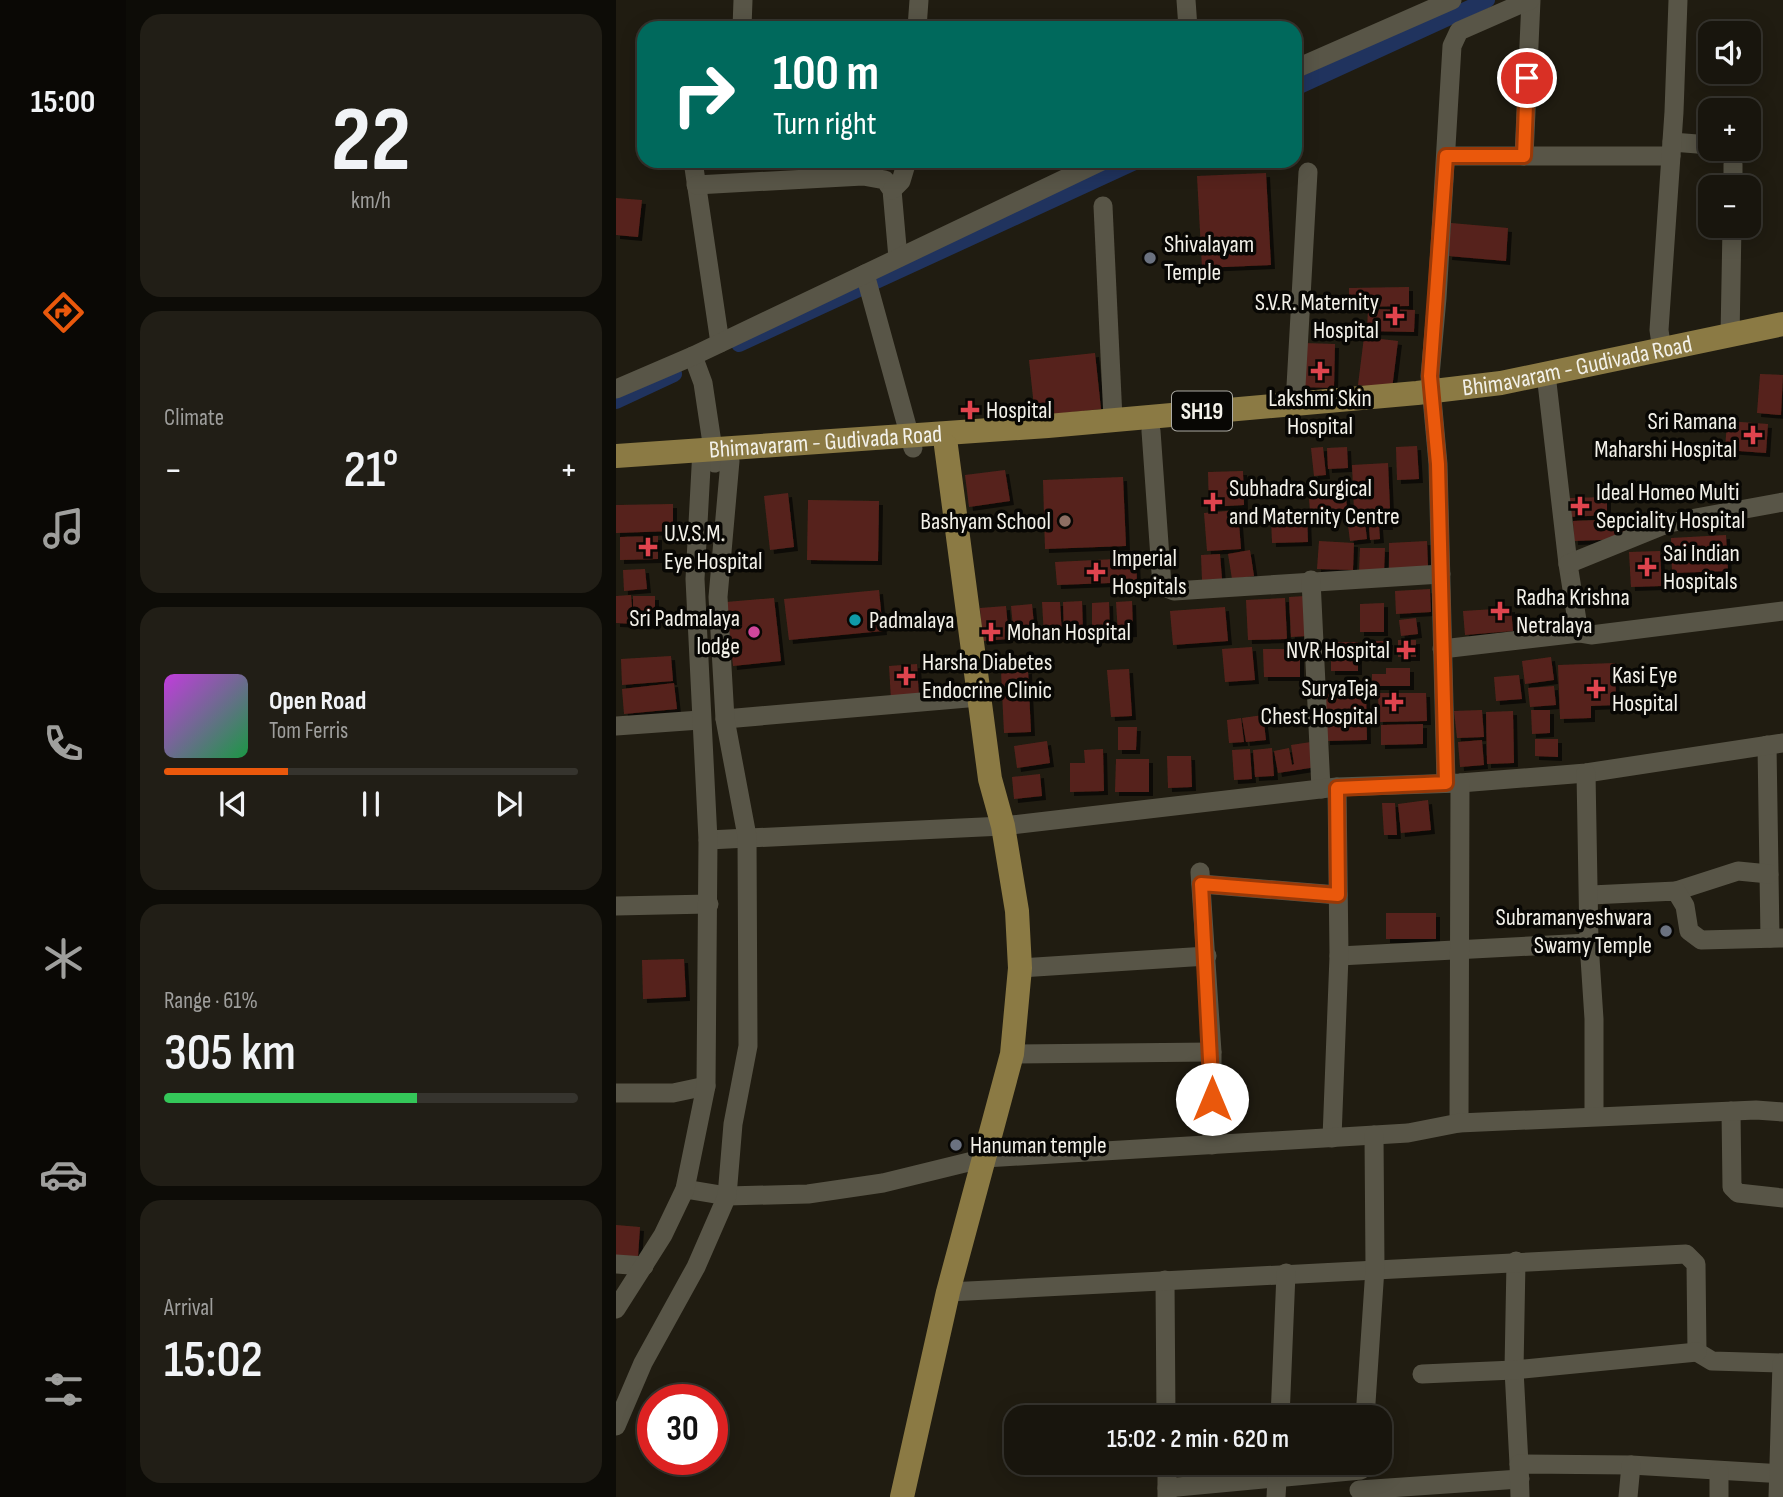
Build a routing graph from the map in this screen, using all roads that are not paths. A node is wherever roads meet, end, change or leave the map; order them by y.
1 (743, 0) edge
2 (919, 0) edge
3 (1186, 0) edge
4 (1530, 0) edge
5 (1678, 0) edge
6 (1448, 2) edge
7 (742, 21) edge
8 (918, 21) edge
9 (1188, 21) edge
10 (1459, 30) junction
11 (1302, 66) edge
12 (1698, 146) edge
13 (1672, 149) junction
14 (1446, 156) junction
15 (1524, 156) junction
16 (1733, 164) dead end
17 (694, 168) edge
18 (904, 168) edge
19 (1087, 168) edge
20 (1308, 172) dead end
21 (1733, 175) edge
22 (696, 185) junction
23 (892, 190) junction
24 (1103, 206) dead end
25 (1732, 238) edge
26 (898, 258) junction
27 (865, 275) junction
28 (1783, 324) edge
29 (1730, 337) junction
30 (1783, 340) edge
31 (720, 343) junction
32 (1662, 351) junction
33 (693, 356) junction
34 (1548, 382) junction
35 (616, 389) edge
36 (1431, 397) junction
37 (1295, 404) junction
38 (1113, 419) junction
39 (1150, 430) junction
40 (946, 439) junction
41 (911, 441) junction
42 (616, 456) edge
43 (712, 457) junction
44 (616, 471) edge
45 (1783, 502) edge
46 (1568, 564) junction
47 (1440, 574) junction
48 (1311, 580) junction
49 (1783, 611) edge
50 (1579, 633) junction
51 (1442, 649) junction
52 (979, 697) junction
53 (725, 719) junction
54 (700, 720) junction
55 (616, 726) edge
56 (1775, 744) edge
57 (1586, 773) junction
58 (1453, 783) junction
59 (1329, 788) junction
60 (1003, 826) junction
61 (747, 836) junction
62 (708, 840) junction
63 (1769, 874) junction
64 (1676, 891) junction
65 (1338, 895) junction
66 (1591, 895) junction
67 (709, 904) junction
68 (616, 906) edge
69 (1777, 938) edge
70 (1589, 943) junction
71 (1461, 949) junction
72 (1207, 956) junction
73 (1339, 956) junction
74 (1020, 968) junction
75 (1212, 1052) junction
76 (1012, 1054) junction
77 (706, 1086) junction
78 (616, 1093) edge
79 (1731, 1111) junction
80 (1783, 1112) edge
81 (1594, 1116) junction
82 (1459, 1123) junction
83 (1374, 1135) junction
84 (1332, 1138) junction
85 (1212, 1145) junction
86 (985, 1158) junction
87 (685, 1189) junction
88 (727, 1196) junction
89 (1783, 1198) edge
90 (1516, 1261) junction
91 (616, 1264) edge
92 (645, 1266) junction
93 (1375, 1268) junction
94 (1286, 1273) junction
95 (1165, 1280) junction
96 (947, 1292) junction
97 (616, 1309) edge
98 (1698, 1352) junction
99 (1783, 1363) edge
100 (1514, 1370) junction
101 (1422, 1374) dead end
102 (1166, 1405) edge
103 (1281, 1405) edge
104 (1366, 1405) edge
105 (616, 1426) edge
106 (1631, 1465) junction
107 (1719, 1471) junction
108 (1780, 1474) edge
109 (1303, 1475) edge
110 (1360, 1475) edge
111 (1277, 1479) edge
112 (1519, 1480) edge
113 (1167, 1492) edge
114 (1359, 1493) edge
115 (902, 1497) edge
116 (1628, 1497) edge
117 (1719, 1497) edge
118 (1778, 1497) edge

1 - 7 street
2 - 8 street
3 - 9 street
4 - 10 street
4 - 15 street
5 - 13 street
6 - 10 street
6 - 11 street
10 - 14 street
12 - 13 street
13 - 15 street
13 - 32 street
14 - 15 street
14 - 36 street
16 - 21 street
17 - 22 street
18 - 23 street
19 - 26 street
20 - 37 street
22 - 23 street
22 - 31 street
23 - 26 street
24 - 38 street
25 - 29 street
26 - 27 street
27 - 31 street
27 - 41 street
28 - 29 main road, Bhimavaram - Gudivada Road / SH19
29 - 32 main road, Bhimavaram - Gudivada Road / SH19
30 - 34 main road, Bhimavaram - Gudivada Road / SH19
31 - 33 street
32 - 34 main road, Bhimavaram - Gudivada Road / SH19
33 - 35 street
33 - 43 street
34 - 36 main road, Bhimavaram - Gudivada Road / SH19
34 - 46 street
36 - 37 main road, Bhimavaram - Gudivada Road / SH19
36 - 39 main road, Bhimavaram - Gudivada Road / SH19
36 - 47 street
37 - 38 main road, Bhimavaram - Gudivada Road / SH19
38 - 40 main road, Bhimavaram - Gudivada Road / SH19
39 - 40 main road, Bhimavaram - Gudivada Road / SH19
39 - 48 street
40 - 41 main road, Bhimavaram - Gudivada Road / SH19
40 - 52 main road
41 - 43 main road, Bhimavaram - Gudivada Road / SH19
42 - 43 main road, Bhimavaram - Gudivada Road / SH19
43 - 44 main road, Bhimavaram - Gudivada Road / SH19
43 - 53 street
43 - 54 street
45 - 46 street
46 - 50 street
47 - 48 street
47 - 51 street
48 - 59 street
49 - 50 street
50 - 51 street
51 - 58 street
52 - 53 street
52 - 60 main road
53 - 61 street
54 - 55 street
54 - 62 street
56 - 57 street
56 - 63 street
57 - 58 street
57 - 66 street
58 - 59 street
58 - 71 street
59 - 60 street
59 - 65 street
60 - 61 street
60 - 74 main road
61 - 62 street
61 - 88 street
62 - 67 street
63 - 64 street
63 - 69 street
64 - 66 street
64 - 69 street
65 - 72 street
65 - 73 street
66 - 70 street
67 - 68 street
67 - 77 street
70 - 71 street
70 - 81 street
71 - 73 street
71 - 82 street
72 - 74 street
72 - 75 street
73 - 84 street
74 - 76 main road
75 - 76 street
75 - 85 street
76 - 86 main road
77 - 78 street
77 - 87 street
79 - 80 street
79 - 81 street
79 - 89 street
81 - 82 street
82 - 83 street
83 - 84 street
83 - 93 street
84 - 85 street
85 - 86 street
86 - 88 street
86 - 96 main road
87 - 88 street
87 - 92 street
88 - 105 street
90 - 93 street
90 - 98 street
90 - 100 street
91 - 92 street
92 - 97 street
93 - 94 street
93 - 104 street
94 - 95 street
94 - 103 street
95 - 96 street
95 - 102 street
96 - 115 main road
98 - 99 street
98 - 100 street
99 - 108 street
100 - 101 street
100 - 112 street
106 - 107 street
106 - 112 street
106 - 116 street
107 - 108 street
107 - 117 street
108 - 118 street
109 - 111 street
110 - 114 street
111 - 113 street
112 - 114 street

